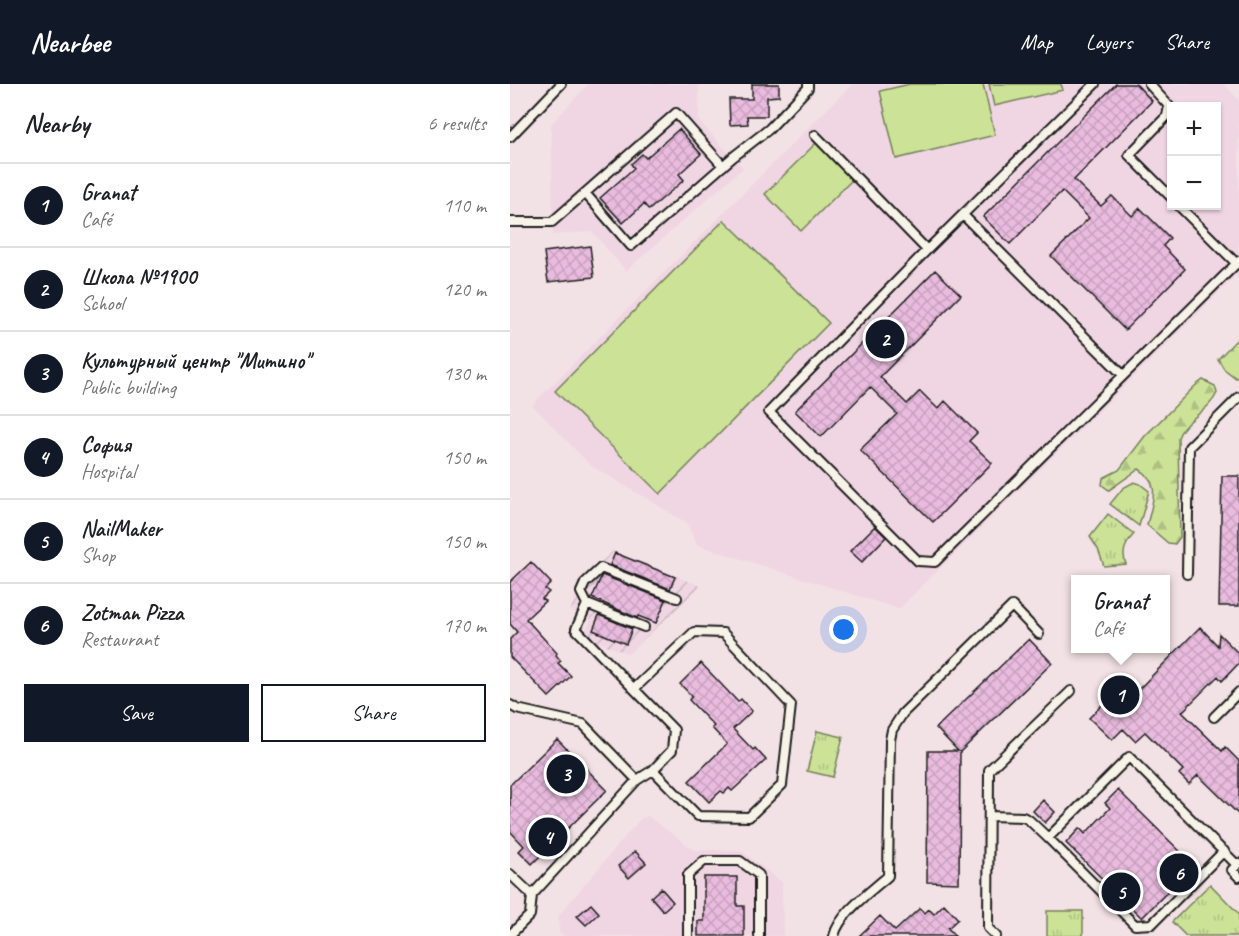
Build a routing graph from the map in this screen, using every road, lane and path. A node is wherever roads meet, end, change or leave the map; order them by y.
1 (561, 84) edge
2 (808, 84) edge
3 (1095, 84) edge
4 (1149, 84) edge
5 (815, 135) dead end
6 (510, 137) edge
7 (723, 165) junction
8 (1167, 193) edge
9 (585, 194) junction
10 (1183, 210) edge
11 (963, 214) junction
12 (510, 222) edge
13 (927, 250) junction
14 (1238, 262) edge
15 (1123, 375) junction
16 (1239, 397) edge
17 (1187, 574) dead end
18 (677, 598) dead end
19 (587, 604) junction
20 (644, 627) dead end
21 (1040, 634) dead end
22 (634, 689) junction
23 (1071, 691) dead end
24 (1239, 692) edge
25 (510, 705) edge
26 (1214, 717) dead end
27 (653, 770) junction
28 (637, 780) junction
29 (989, 816) junction
30 (1048, 838) junction
31 (1224, 851) junction
32 (1238, 864) edge
33 (510, 874) edge
34 (1239, 877) edge
35 (532, 895) junction
36 (510, 935) edge
37 (688, 936) edge
38 (759, 936) edge
39 (834, 936) edge
40 (996, 936) edge

1 - 6 lane
2 - 7 lane
3 - 11 lane
4 - 8 lane
5 - 13 lane
7 - 9 lane
7 - 9 lane
9 - 12 lane
10 - 14 lane
11 - 13 lane
11 - 15 lane
13 - 15 lane
14 - 15 lane
16 - 17 lane
18 - 19 lane
19 - 20 lane
19 - 22 lane
21 - 39 lane
22 - 27 lane
22 - 27 lane
23 - 29 lane
24 - 26 lane
25 - 28 lane
27 - 28 lane
28 - 35 lane
29 - 30 lane
29 - 40 lane
30 - 31 lane
30 - 31 lane
31 - 32 lane
32 - 34 lane
33 - 35 lane
35 - 36 lane
37 - 38 lane

